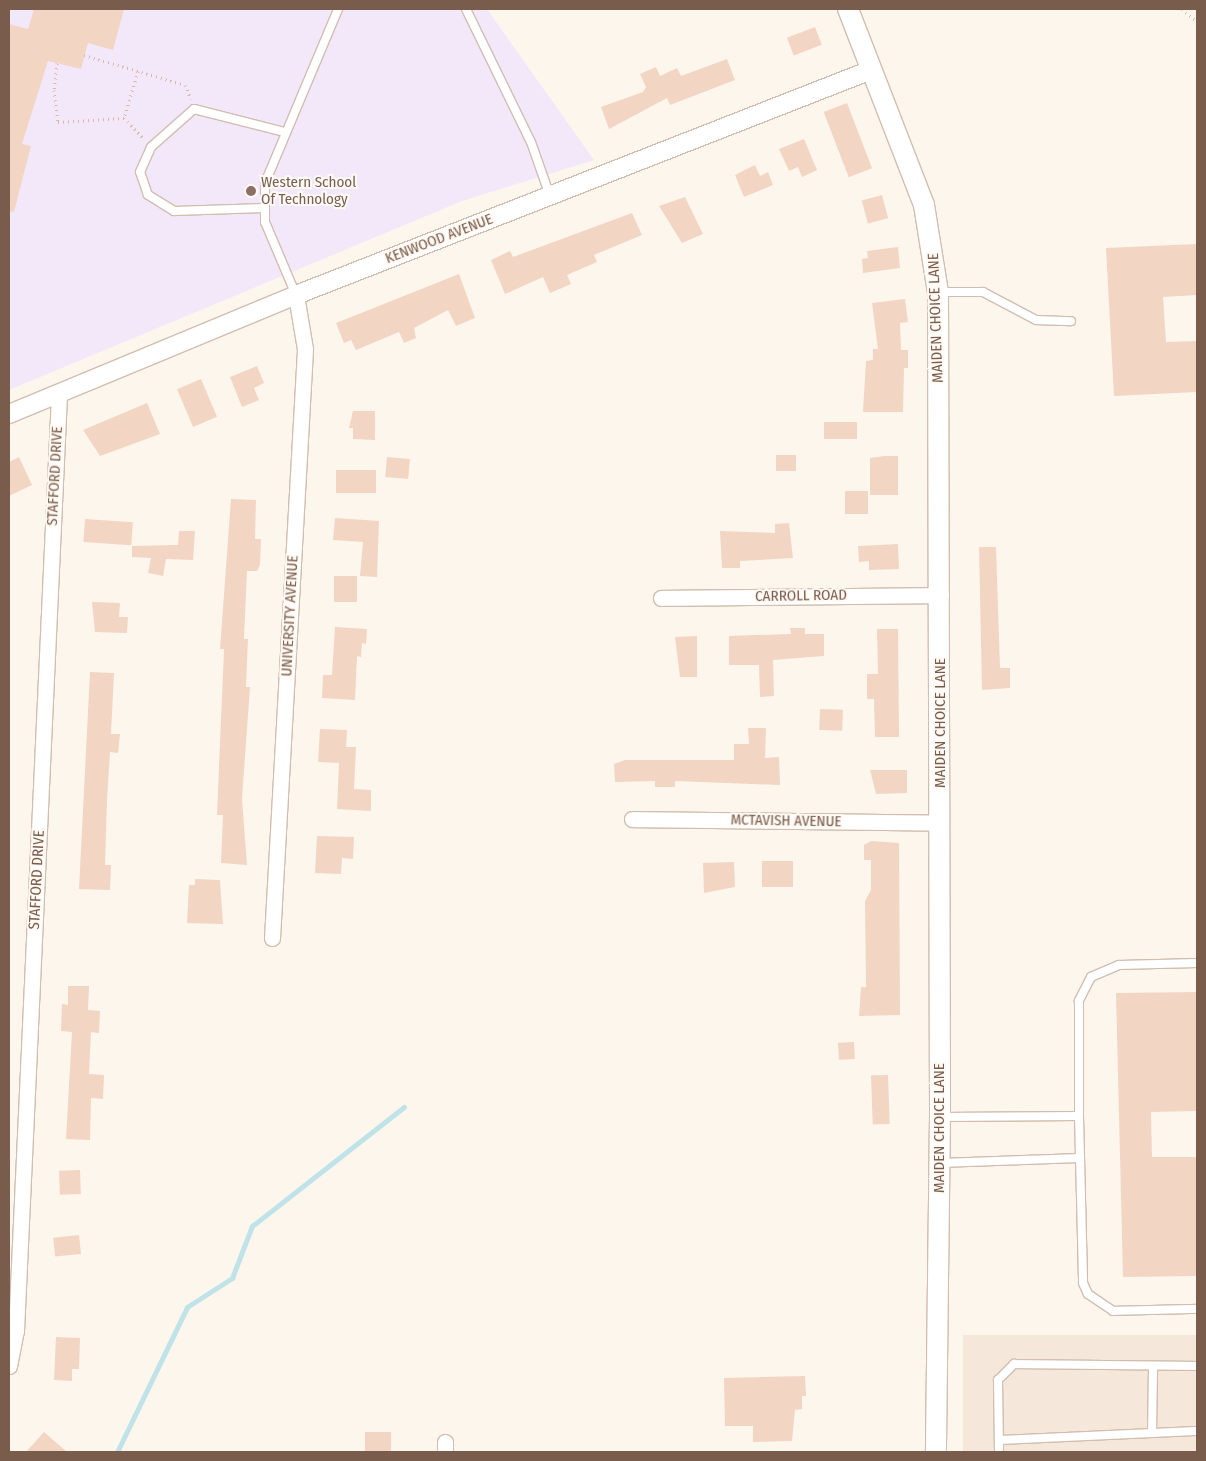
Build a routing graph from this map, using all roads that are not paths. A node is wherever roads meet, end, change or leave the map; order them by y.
1 (338, 9) edge
2 (466, 9) edge
3 (848, 9) edge
4 (871, 70) junction
5 (285, 132) junction
6 (550, 196) junction
7 (264, 208) junction
8 (938, 292) junction
9 (296, 295) junction
10 (1071, 321) dead end
11 (59, 394) junction
12 (9, 414) edge
13 (941, 595) junction
14 (661, 598) dead end
15 (632, 819) dead end
16 (941, 823) junction
17 (272, 938) dead end
18 (1197, 963) edge
19 (1079, 1116) junction
20 (940, 1117) junction
21 (1080, 1158) junction
22 (940, 1163) junction
23 (1197, 1309) edge
24 (9, 1366) edge
25 (1153, 1366) junction
26 (1197, 1366) edge
27 (1197, 1431) edge
28 (1152, 1433) junction
29 (999, 1440) junction
30 (936, 1452) edge
31 (999, 1452) edge

1 - 5 lane
2 - 6 lane
3 - 4 main road, MAIDEN CHOICE LANE
4 - 6 street, KENWOOD AVENUE
4 - 8 main road, MAIDEN CHOICE LANE
5 - 7 lane
5 - 7 lane
6 - 9 street, KENWOOD AVENUE
7 - 9 lane
8 - 10 lane
8 - 13 main road, MAIDEN CHOICE LANE
9 - 11 street, KENWOOD AVENUE
9 - 17 street, UNIVERSITY AVENUE
11 - 12 street, KENWOOD AVENUE
11 - 24 street, STAFFORD DRIVE
13 - 14 street, CARROLL ROAD
13 - 16 main road, MAIDEN CHOICE LANE
15 - 16 street, MCTAVISH AVENUE
16 - 20 main road, MAIDEN CHOICE LANE
18 - 19 lane
19 - 20 lane
19 - 21 lane
20 - 22 main road, MAIDEN CHOICE LANE
21 - 22 lane
21 - 23 lane
22 - 30 main road, MAIDEN CHOICE LANE
25 - 26 lane
25 - 28 lane
25 - 29 lane
27 - 28 lane
28 - 29 lane
29 - 31 lane

